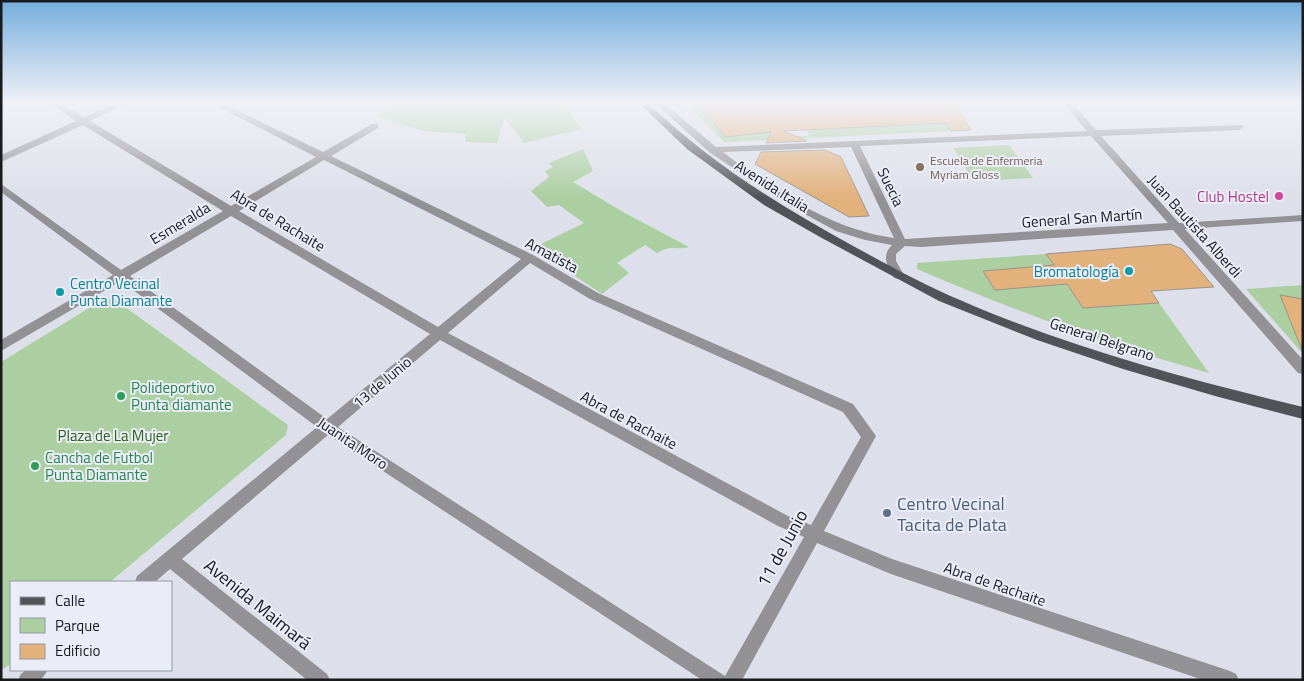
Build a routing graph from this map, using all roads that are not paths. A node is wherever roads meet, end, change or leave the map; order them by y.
1 (54, 135) edge
2 (107, 135) edge
3 (279, 135) edge
4 (360, 135) edge
5 (676, 135) edge
6 (693, 135) edge
7 (1053, 135) edge
8 (1094, 135) edge
9 (854, 144) junction
10 (712, 150) junction
11 (323, 156) junction
12 (1, 159) edge
13 (1, 188) edge
14 (231, 211) junction
15 (1303, 218) edge
16 (1175, 227) junction
17 (902, 242) junction
18 (529, 258) junction
19 (898, 275) junction
20 (123, 276) junction
21 (440, 334) junction
22 (1, 346) edge
23 (1303, 369) edge
24 (1303, 413) edge
25 (327, 427) junction
26 (869, 436) joint
27 (813, 534) junction
28 (170, 559) junction
29 (143, 581) edge
30 (38, 671) edge
31 (27, 680) edge
32 (321, 680) edge
33 (718, 680) edge
34 (732, 680) edge
35 (1230, 680) edge

1 - 12 street
2 - 14 street, Abra de Rachaite
3 - 11 street, Amatista
4 - 11 street, Esmeralda
5 - 19 main road, Avenida Italia
6 - 10 street, Avenida Italia
7 - 9 street
8 - 16 street, Juan Bautista Alberdi
9 - 10 street
9 - 17 street, Suecia
10 - 17 street, Avenida Italia
11 - 14 street, Esmeralda
11 - 18 street, Amatista
13 - 20 street, Juanita Moro
14 - 20 street, Esmeralda
14 - 21 street, Abra de Rachaite
15 - 16 street, General San Martín
16 - 17 street, General San Martín
16 - 23 street, Juan Bautista Alberdi
17 - 19 street
18 - 21 street, 13 de Junio
18 - 26 street, Amatista
19 - 24 main road, General Belgrano
20 - 22 street, Esmeralda
20 - 25 street, Juanita Moro
21 - 25 street, 13 de Junio
21 - 27 street, Abra de Rachaite
25 - 28 street, 13 de Junio
25 - 33 street, Juanita Moro
26 - 27 street, 11 de Junio
27 - 34 street, 11 de Junio
27 - 35 street, Abra de Rachaite
28 - 29 street, 13 de Junio
28 - 32 street, Avenida Maimará
30 - 31 street

